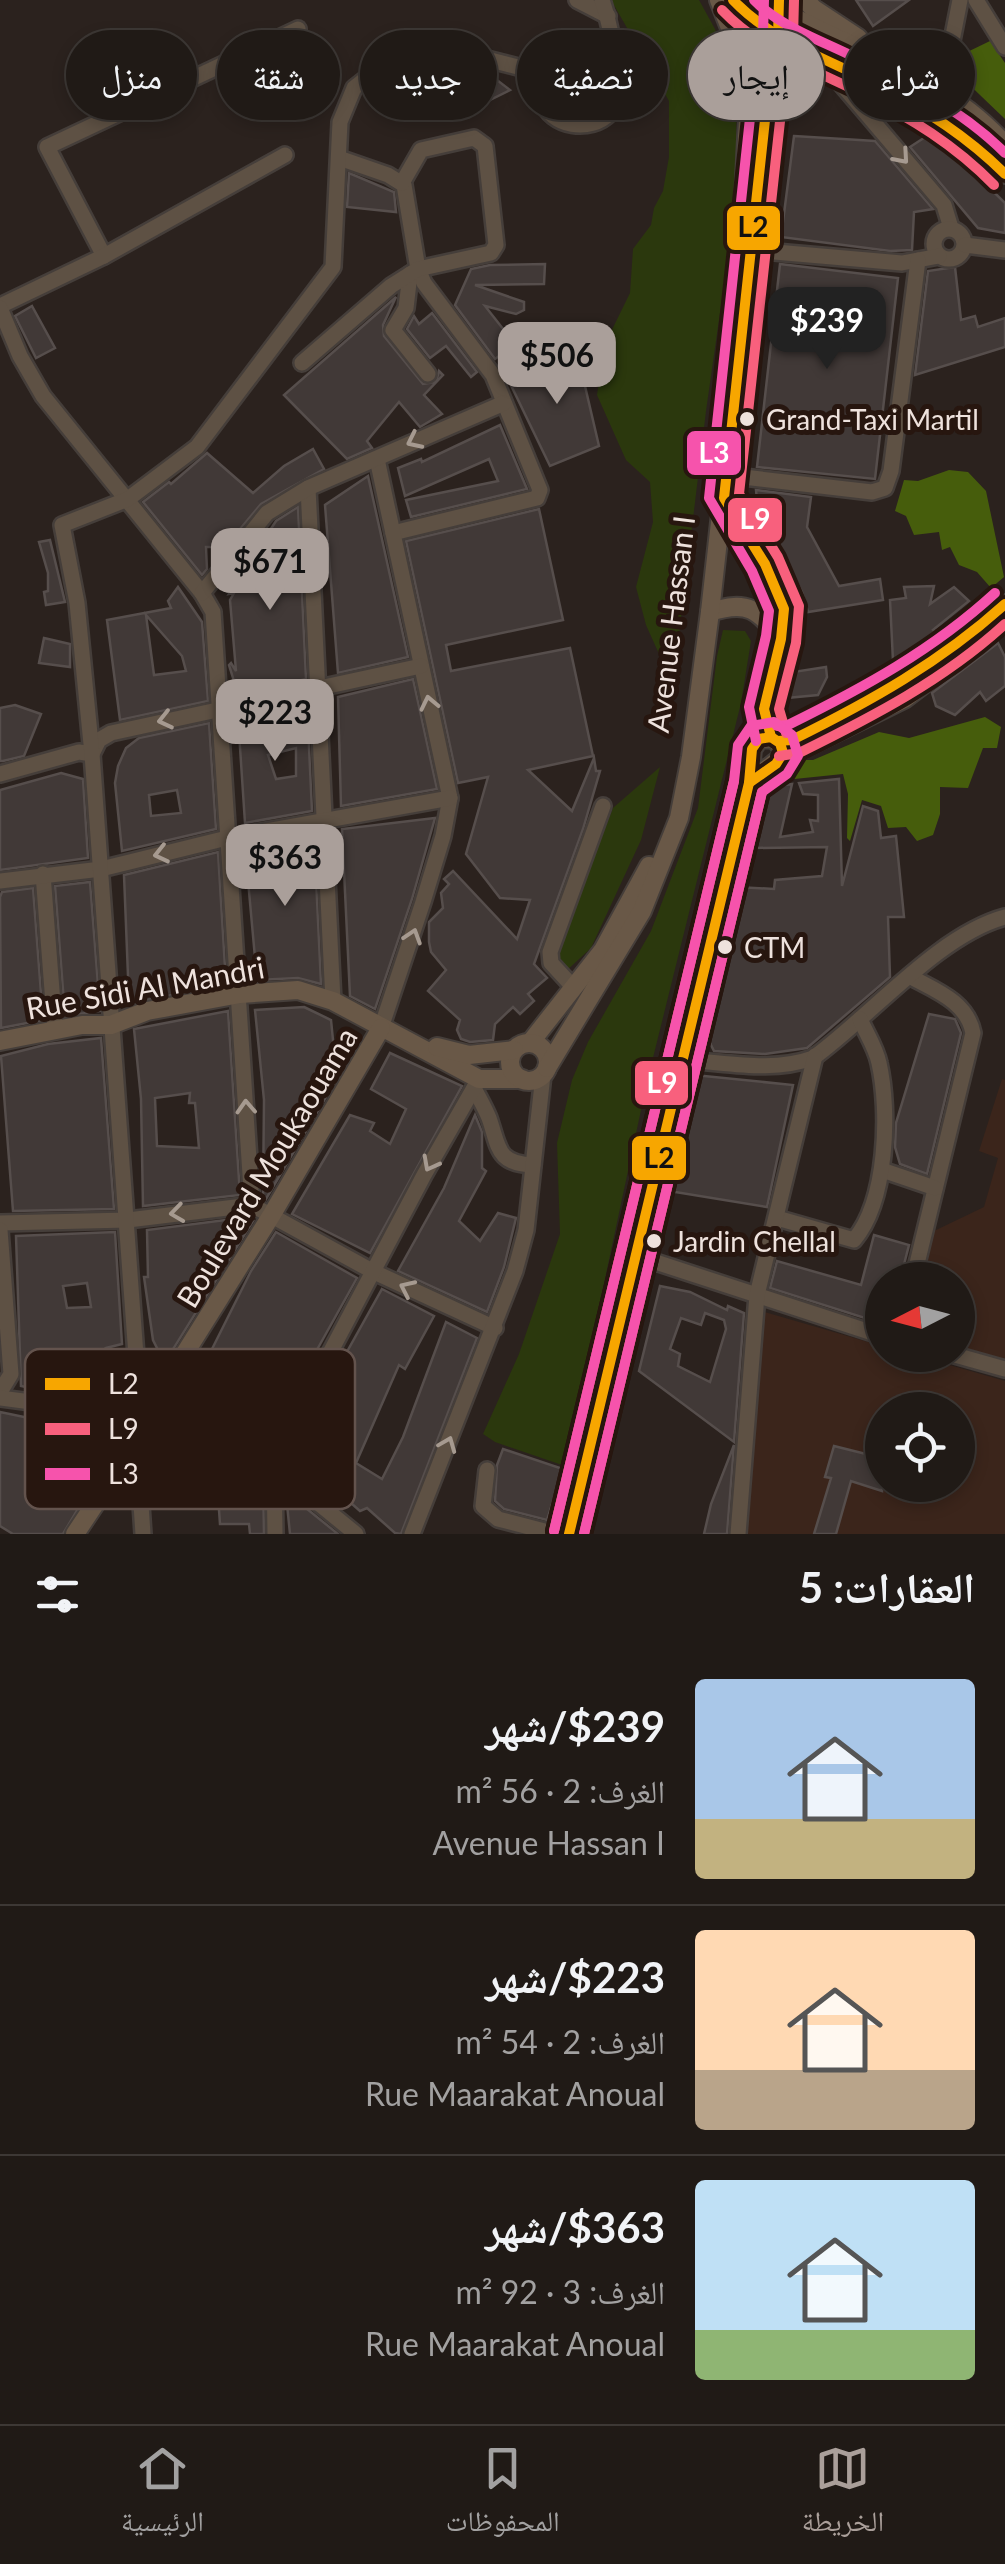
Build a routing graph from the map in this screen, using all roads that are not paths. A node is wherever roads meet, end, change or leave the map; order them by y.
1 (577, 0) edge
2 (718, 0) edge
3 (733, 0) edge
4 (754, 0) edge
5 (762, 0) edge
6 (805, 0) edge
7 (960, 0) edge
8 (976, 0) edge
9 (779, 5) edge
10 (605, 8) edge
11 (752, 20) junction
12 (298, 29) dead end
13 (730, 30) edge
14 (752, 30) edge
15 (768, 30) edge
16 (778, 30) edge
17 (844, 30) edge
18 (954, 30) edge
19 (844, 40) edge
20 (1005, 48) edge
21 (824, 60) edge
22 (824, 64) edge
23 (975, 116) edge
24 (750, 120) edge
25 (765, 120) edge
26 (1005, 145) edge
27 (285, 155) dead end
28 (340, 158) junction
29 (1005, 174) edge
30 (402, 183) junction
31 (951, 228) junction
32 (965, 245) junction
33 (752, 250) junction
34 (1005, 250) edge
35 (104, 256) junction
36 (939, 256) junction
37 (918, 260) junction
38 (414, 271) junction
39 (2, 312) edge
40 (302, 364) dead end
41 (428, 374) dead end
42 (504, 403) junction
43 (377, 459) junction
44 (726, 475) junction
45 (308, 488) junction
46 (724, 498) junction
47 (128, 499) junction
48 (393, 533) junction
49 (202, 593) junction
50 (1005, 604) edge
51 (710, 612) junction
52 (1005, 622) edge
53 (781, 639) junction
54 (421, 666) junction
55 (318, 686) junction
56 (219, 708) junction
57 (768, 750) junction
58 (85, 753) junction
59 (0, 774) edge
60 (450, 798) junction
61 (603, 806) dead end
62 (325, 822) junction
63 (227, 838) junction
64 (101, 868) junction
65 (43, 874) junction
66 (0, 881) edge
67 (1005, 917) edge
68 (911, 977) junction
69 (574, 988) junction
70 (240, 994) junction
71 (333, 1001) junction
72 (860, 1020) junction
73 (111, 1025) junction
74 (381, 1028) junction
75 (55, 1029) junction
76 (408, 1040) junction
77 (0, 1041) edge
78 (519, 1050) junction
79 (816, 1056) junction
80 (682, 1060) junction
81 (545, 1071) junction
82 (522, 1080) junction
83 (477, 1084) junction
84 (533, 1165) junction
85 (882, 1170) junction
86 (935, 1188) junction
87 (252, 1205) junction
88 (271, 1216) junction
89 (777, 1218) junction
90 (128, 1220) junction
91 (0, 1226) edge
92 (634, 1255) junction
93 (917, 1262) edge
94 (374, 1272) junction
95 (757, 1294) junction
96 (495, 1328) junction
97 (865, 1330) edge
98 (136, 1349) edge
99 (188, 1349) edge
100 (335, 1349) edge
101 (975, 1361) edge
102 (1005, 1369) edge
103 (0, 1395) edge
104 (25, 1399) edge
105 (487, 1470) dead end
106 (91, 1509) edge
107 (141, 1509) edge
108 (325, 1509) edge
109 (75, 1534) edge
110 (143, 1534) edge
111 (356, 1534) edge
112 (412, 1534) edge
113 (556, 1534) edge
114 (569, 1534) edge
115 (738, 1534) edge

1 - 10 street
2 - 13 main road
3 - 11 main road
4 - 11 main road, Avenue Hassan I
5 - 9 main road
6 - 17 main road
7 - 18 street
8 - 20 street
9 - 16 main road, Avenue Hassan I
9 - 19 main road
10 - 28 street
11 - 14 main road, Avenue Hassan I
11 - 15 main road
12 - 35 street
21 - 29 main road
22 -> 31 street
23 - 26 main road
24 - 69 main road, Avenue Hassan I
25 - 33 main road, Avenue Hassan I
27 - 35 street
28 - 30 street
28 - 47 street
30 - 38 street
30 - 38 street
31 - 32 street
31 - 36 street
32 - 34 street
32 - 36 street
33 - 37 street
33 - 44 main road, Avenue Hassan I
35 - 39 street
36 - 37 street
37 - 44 street
38 - 40 street
38 - 41 street
38 - 42 street
39 - 47 street
42 -> 43 street
42 - 48 street
43 - 45 street
43 - 48 street
44 - 46 main road, Avenue Hassan I
45 - 49 street
45 - 55 street
46 - 51 main road, Avenue Hassan I
46 - 53 main road
47 - 49 street
47 - 58 street
48 - 54 street
49 - 56 street
50 - 57 main road
51 - 53 main road
51 - 81 main road, Avenue Hassan I
52 - 57 main road
53 - 57 main road
54 - 55 street
60 -> 54 street
55 - 56 street
55 - 62 street
56 -> 58 street
56 - 63 street
57 - 80 main road
58 - 59 street
58 - 64 street
60 - 62 street
74 -> 60 street
61 - 69 street
62 - 63 street
62 - 71 street
63 -> 64 street
63 - 70 street
64 - 65 street
64 - 73 street
65 - 66 street
65 - 75 street
67 - 68 street
68 - 72 street
68 - 86 street
69 - 78 main road, Avenue Hassan I
70 - 71 main road, Rue Sidi Al Mandri
70 - 73 main road, Rue Sidi Al Mandri
87 -> 70 street
71 - 74 main road, Rue Sidi Al Mandri
72 - 79 street
72 - 85 street
73 - 75 main road, Rue Sidi Al Mandri
73 - 90 street
74 - 76 main road, Rue Sidi Al Mandri
74 - 88 main road, Boulevard Moukaouama
75 - 77 main road, Rue Sidi Al Mandri
76 - 78 main road, Rue Sidi Al Mandri
76 - 83 main road, Rue Sidi Al Mandri
78 - 81 main road
78 - 82 main road
78 - 83 main road
79 - 80 street
79 - 89 street
80 - 92 main road
81 - 82 main road
81 - 84 street
82 - 83 main road, Rue Sidi Al Mandri
83 - 84 street
83 -> 94 street
84 - 96 street
85 - 86 street
85 - 89 street
86 - 93 street
87 - 88 street
87 -> 90 street
88 - 94 street
88 - 99 main road, Boulevard Moukaouama
89 - 95 street
90 - 91 street
90 - 98 street
91 - 103 street
92 - 95 street
92 - 114 main road
96 -> 94 street
94 - 100 street
95 - 97 street
95 - 115 street
112 -> 96 street
101 - 102 street
103 - 104 street
105 - 113 street
106 - 109 main road
107 - 110 street
108 - 111 street

